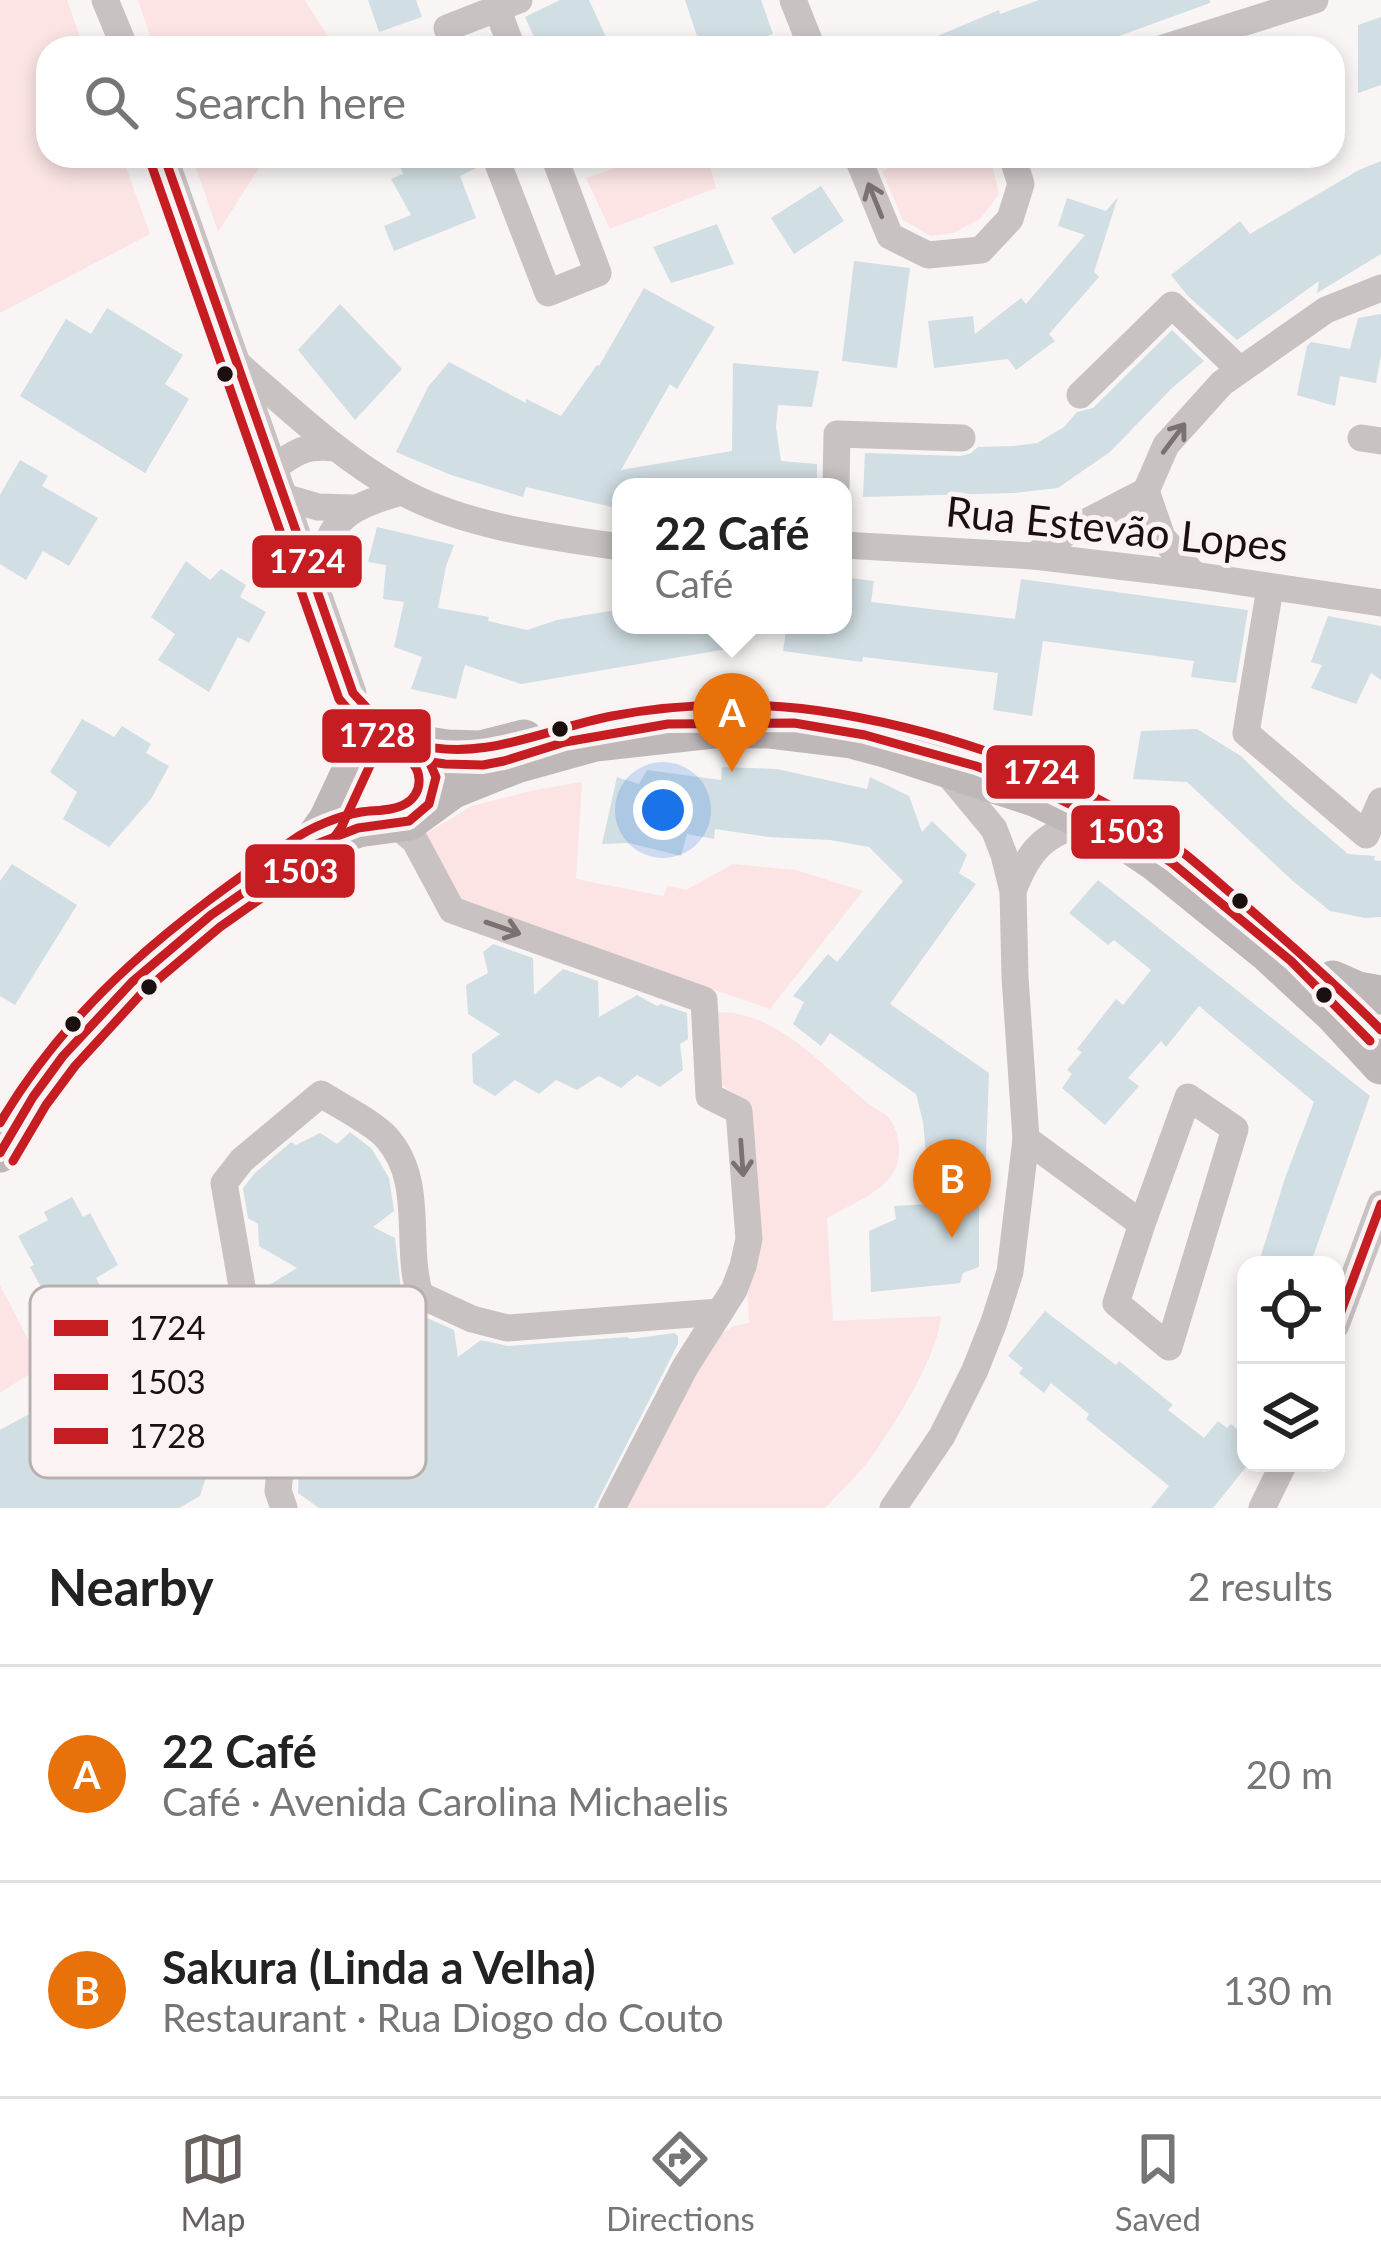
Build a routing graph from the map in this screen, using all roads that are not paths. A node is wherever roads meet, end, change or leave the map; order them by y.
1 (793, 0) edge
2 (1315, 0) edge
3 (107, 2) edge
4 (508, 4) edge
5 (120, 36) edge
6 (449, 36) edge
7 (511, 36) edge
8 (807, 36) edge
9 (1200, 36) edge
10 (168, 168) edge
11 (500, 168) edge
12 (559, 168) edge
13 (865, 168) edge
14 (1016, 168) edge
15 (1381, 288) edge
16 (236, 362) junction
17 (1240, 370) junction
18 (1080, 395) dead end
19 (962, 438) dead end
20 (335, 448) junction
21 (273, 467) junction
22 (836, 478) edge
23 (1146, 490) junction
24 (401, 492) junction
25 (284, 497) junction
26 (353, 508) junction
27 (612, 546) edge
28 (852, 546) edge
29 (1034, 556) junction
30 (1194, 575) junction
31 (1270, 588) junction
32 (317, 590) junction
33 (1381, 603) edge
34 (353, 693) junction
35 (409, 741) junction
36 (938, 763) junction
37 (351, 770) junction
38 (1381, 801) edge
39 (429, 804) junction
40 (1089, 821) junction
41 (389, 823) junction
42 (309, 847) junction
43 (1013, 891) junction
44 (1333, 980) junction
45 (1381, 995) edge
46 (1381, 1030) edge
47 (1381, 1065) edge
48 (1026, 1139) junction
49 (0, 1153) edge
50 (1381, 1204) edge
51 (1142, 1224) junction
52 (242, 1286) edge
53 (418, 1286) edge
54 (426, 1298) edge
55 (1345, 1301) edge
56 (719, 1312) junction
57 (1280, 1472) edge
58 (279, 1478) edge
59 (284, 1508) edge
60 (612, 1508) edge
61 (892, 1508) edge
62 (1262, 1508) edge

1 - 8 street
2 - 9 street
3 - 5 street
4 - 6 street
4 - 7 street
10 - 16 street
11 - 12 street
14 -> 13 street
15 - 17 street
16 - 20 street
16 - 21 street
17 - 18 street
23 -> 17 street
19 - 22 street
20 - 21 street
20 - 24 street
21 - 25 street
23 - 29 street
23 - 30 street
24 - 26 street
24 - 27 street
25 - 26 street
25 - 32 street
26 - 32 street
28 - 29 street, Rua Estevão Lopes
29 - 30 street, Rua Estevão Lopes
30 - 31 street, Rua Estevão Lopes
31 - 33 street, Rua Estevão Lopes
31 - 38 street
32 - 34 street
34 - 35 street
34 - 37 street
35 - 37 street
35 - 39 street
35 - 44 street
36 - 39 street
36 - 40 street
36 - 43 street
37 - 41 street
37 - 42 street
39 - 41 street
40 - 43 street
40 - 47 street
41 - 42 street
41 -> 56 street
42 - 49 street
43 - 48 street
44 - 45 street
44 - 46 street
48 - 51 street
48 - 61 street
50 - 55 street
51 - 51 street
52 - 53 street
54 - 56 street
56 - 60 street
57 - 62 street
58 - 59 street

